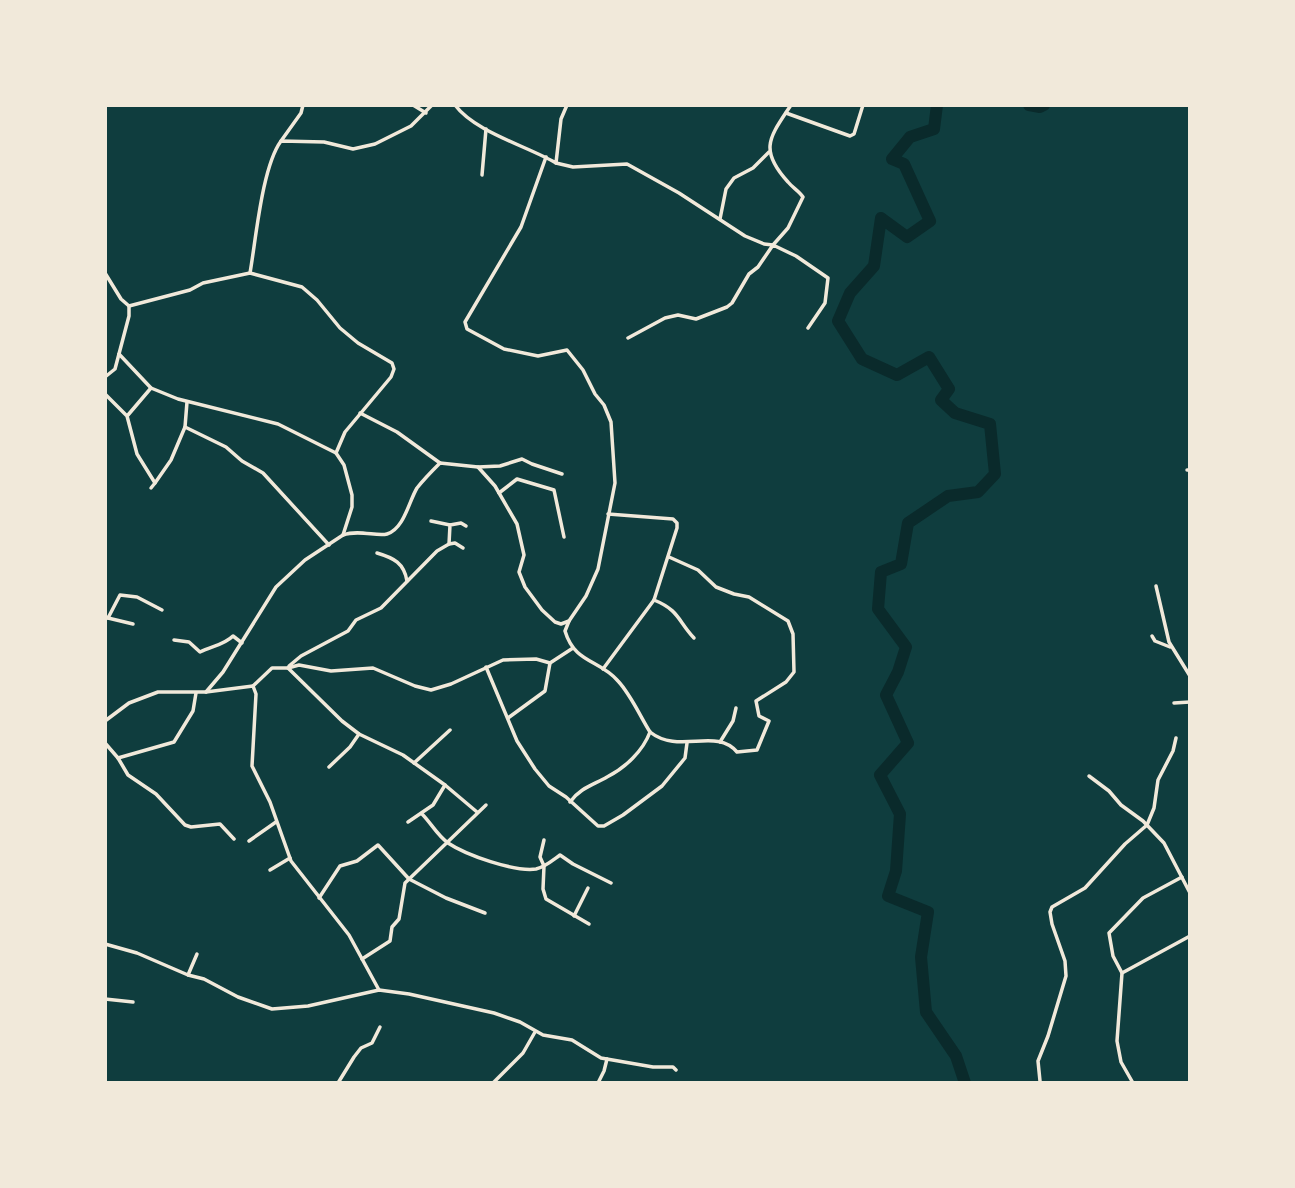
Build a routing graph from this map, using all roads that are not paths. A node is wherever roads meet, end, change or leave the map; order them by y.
1 (303, 105) edge
2 (413, 105) edge
3 (432, 105) edge
4 (455, 105) edge
5 (567, 105) edge
6 (791, 105) edge
7 (863, 105) edge
8 (786, 113) junction
9 (426, 114) junction
10 (486, 129) junction
11 (281, 141) junction
12 (769, 152) junction
13 (546, 157) junction
14 (556, 163) junction
15 (481, 175) dead end
16 (720, 220) junction
17 (772, 245) junction
18 (250, 272) junction
19 (105, 273) edge
20 (129, 306) junction
21 (807, 328) dead end
22 (628, 338) dead end
23 (119, 354) junction
24 (105, 377) edge
25 (151, 388) junction
26 (105, 394) edge
27 (187, 402) junction
28 (360, 412) junction
29 (127, 416) junction
30 (185, 427) junction
31 (336, 453) junction
32 (440, 463) junction
33 (478, 467) junction
34 (562, 474) dead end
35 (155, 483) junction
36 (151, 488) dead end
37 (499, 493) junction
38 (608, 514) junction
39 (431, 521) dead end
40 (450, 525) junction
41 (466, 526) dead end
42 (343, 535) junction
43 (564, 537) dead end
44 (449, 544) junction
45 (329, 545) junction
46 (463, 548) dead end
47 (377, 553) dead end
48 (669, 556) junction
49 (407, 581) junction
50 (1156, 586) dead end
51 (654, 600) junction
52 (162, 610) dead end
53 (106, 617) edge
54 (569, 621) junction
55 (133, 624) dead end
56 (1152, 635) dead end
57 (694, 638) dead end
58 (174, 639) dead end
59 (242, 643) junction
60 (573, 648) junction
61 (1172, 648) junction
62 (550, 663) junction
63 (486, 667) junction
64 (288, 668) junction
65 (603, 669) junction
66 (1190, 676) edge
67 (253, 686) junction
68 (206, 692) junction
69 (196, 693) junction
70 (1190, 702) edge
71 (1174, 703) dead end
72 (736, 708) dead end
73 (508, 718) junction
74 (105, 721) edge
75 (450, 730) dead end
76 (650, 732) junction
77 (359, 734) junction
78 (1176, 738) dead end
79 (720, 742) junction
80 (105, 743) edge
81 (687, 743) junction
82 (118, 758) junction
83 (414, 763) junction
84 (328, 767) dead end
85 (1089, 776) dead end
86 (445, 785) junction
87 (570, 802) junction
88 (486, 805) dead end
89 (477, 812) junction
90 (422, 814) junction
91 (275, 822) junction
92 (408, 822) dead end
93 (1147, 825) junction
94 (234, 839) dead end
95 (544, 840) dead end
96 (250, 841) dead end
97 (447, 842) junction
98 (290, 858) junction
99 (544, 866) junction
100 (270, 870) dead end
101 (1182, 877) junction
102 (409, 878) junction
103 (611, 883) dead end
104 (588, 888) dead end
105 (1190, 892) edge
106 (320, 898) junction
107 (485, 913) dead end
108 (574, 916) junction
109 (589, 925) dead end
110 (1190, 936) edge
111 (105, 944) edge
112 (197, 954) dead end
113 (362, 959) junction
114 (1122, 973) junction
115 (188, 975) junction
116 (379, 990) junction
117 (105, 999) edge
118 (134, 1002) dead end
119 (380, 1027) dead end
120 (535, 1032) junction
121 (607, 1059) junction
122 (676, 1070) dead end
123 (1040, 1081) edge
124 (338, 1083) edge
125 (493, 1083) edge
126 (598, 1083) edge
127 (1133, 1083) edge

1 - 11 street
2 - 9 street
3 - 9 street
4 - 10 street
5 - 14 street
6 - 8 street
7 - 8 street
8 - 12 street
9 - 11 street
10 - 13 street
10 - 15 street
11 - 18 street
12 - 16 street
12 - 17 street
13 - 14 street
13 - 38 street
14 - 16 street
16 - 17 street
17 - 21 street
17 - 22 street
18 - 20 street
18 - 28 street
19 - 20 street
20 - 23 street
23 - 24 street
23 - 25 street
25 - 27 street
25 - 29 street
26 - 29 street
27 - 30 street
27 - 31 street
28 - 31 street
28 - 32 street
29 - 35 street
30 - 35 street
30 - 45 street
31 - 42 street
32 - 33 street
32 - 42 street
33 - 34 street
33 - 37 street
35 - 36 street
37 - 43 street
37 - 54 street
38 - 48 street
38 - 54 street
39 - 40 street
40 - 41 street
40 - 44 street
42 - 45 street
44 - 46 street
44 - 49 street
45 - 59 street
47 - 49 street
48 - 51 street
48 - 79 street
49 - 64 street
50 - 61 street
51 - 57 street
51 - 65 street
52 - 53 street
53 - 55 street
54 - 60 street
56 - 61 street
58 - 59 street
59 - 68 street
60 - 62 street
60 - 65 street
61 - 66 street
62 - 63 street
62 - 73 street
63 - 64 street
63 - 73 street
64 - 67 street
64 - 77 street
65 - 76 street
67 - 68 street
67 - 91 street
68 - 69 street
69 - 74 street
69 - 82 street
70 - 71 street
72 - 79 street
73 - 87 street
75 - 83 street
76 - 81 street
76 - 87 street
77 - 83 street
77 - 84 street
78 - 93 street
79 - 81 street
80 - 82 street
81 - 87 street
82 - 94 street
83 - 86 street
85 - 93 street
86 - 89 street
86 - 90 street
88 - 89 street
89 - 97 street
90 - 92 street
90 - 97 street
91 - 96 street
91 - 98 street
93 - 101 street
93 - 123 street
95 - 99 street
97 - 99 street
97 - 102 street
98 - 100 street
98 - 106 street
99 - 103 street
99 - 108 street
101 - 105 street
101 - 114 street
102 - 106 street
102 - 107 street
102 - 113 street
104 - 108 street
106 - 113 street
108 - 109 street
110 - 114 street
111 - 115 street
112 - 115 street
113 - 116 street
114 - 127 street
115 - 116 street
116 - 120 street
117 - 118 street
119 - 124 street
120 - 121 street
120 - 125 street
121 - 122 street
121 - 126 street

